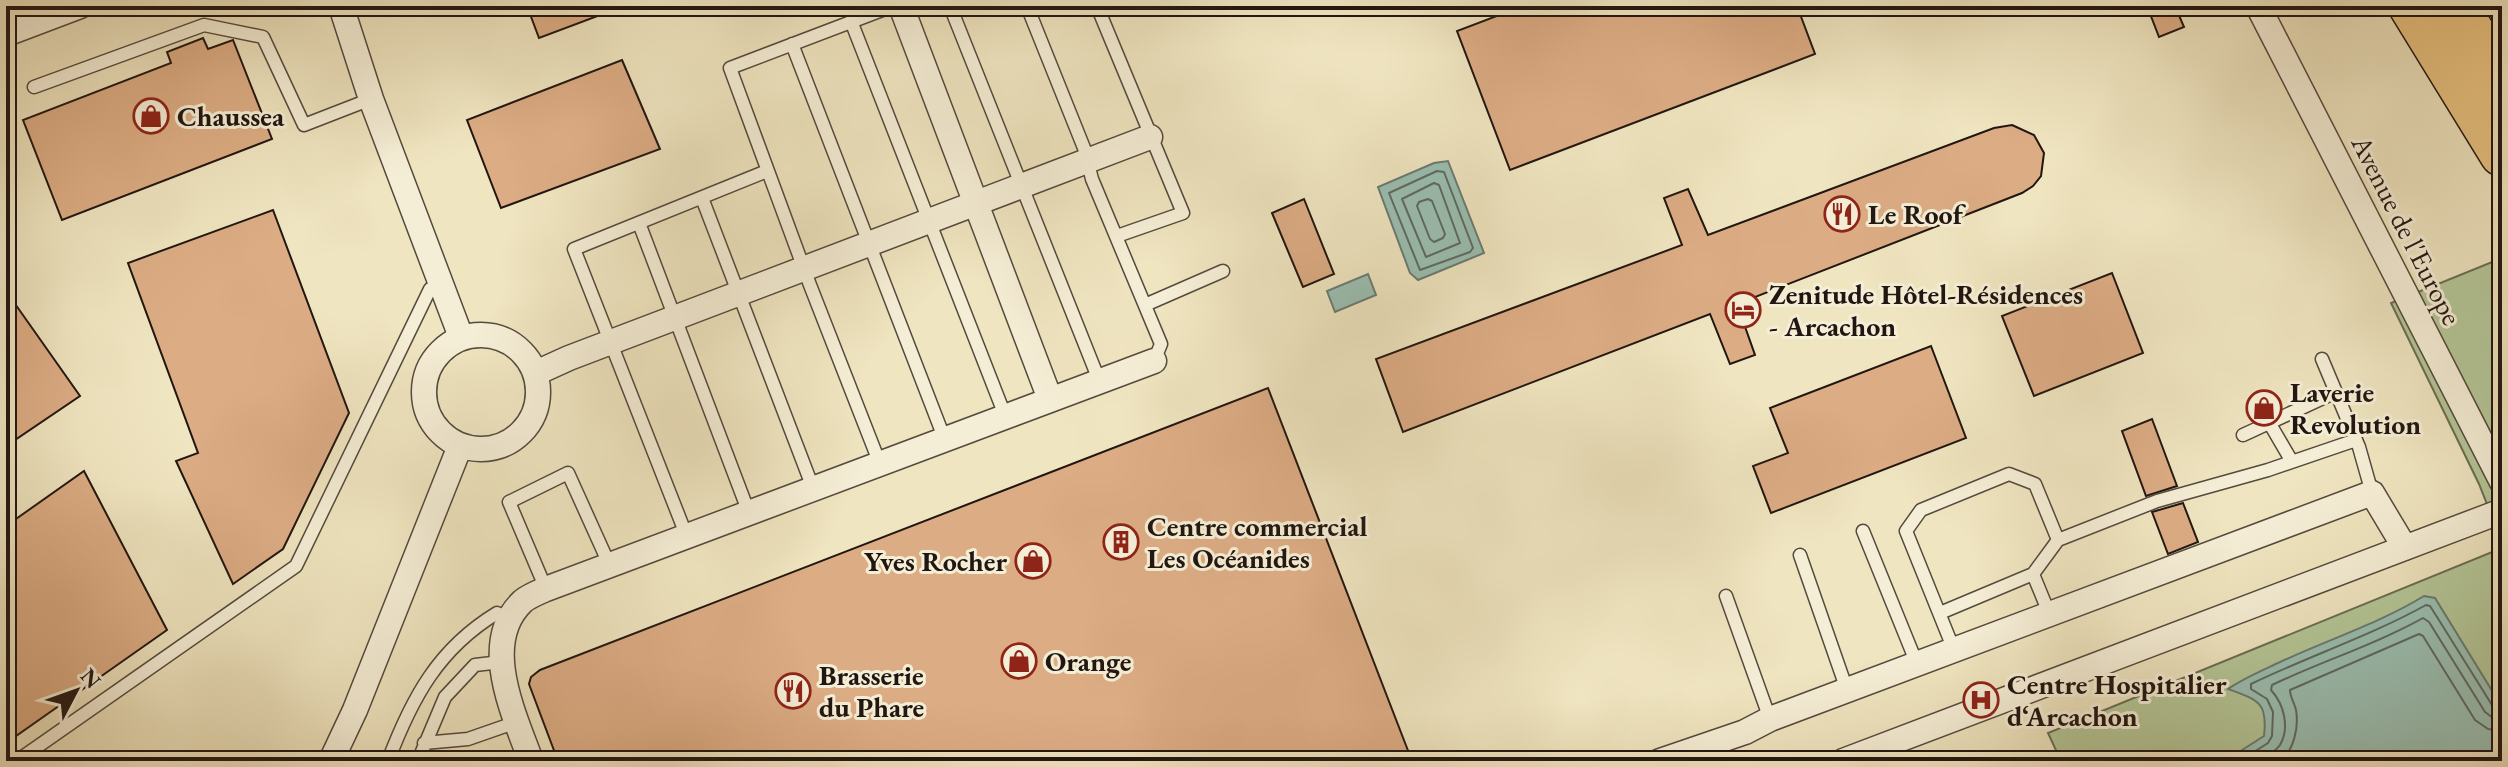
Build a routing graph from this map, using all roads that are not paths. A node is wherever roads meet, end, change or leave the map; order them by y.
1 (80, 6) edge
2 (341, 6) edge
3 (893, 6) edge
4 (901, 6) edge
5 (950, 6) edge
6 (1027, 6) edge
7 (1097, 6) edge
8 (2258, 6) edge
9 (2411, 6) edge
10 (2456, 6) edge
11 (851, 21) junction
12 (6, 34) edge
13 (792, 44) junction
14 (2502, 81) edge
15 (34, 87) dead end
16 (371, 99) junction
17 (1150, 137) junction
18 (2501, 153) edge
19 (1088, 161) junction
20 (767, 171) junction
21 (1021, 187) junction
22 (702, 198) junction
23 (975, 205) junction
24 (639, 223) junction
25 (930, 223) junction
26 (1117, 236) junction
27 (869, 244) junction
28 (804, 269) junction
29 (1223, 271) dead end
30 (443, 285) junction
31 (739, 295) junction
32 (1145, 305) junction
33 (675, 319) junction
34 (461, 337) junction
35 (611, 343) junction
36 (2322, 359) dead end
37 (1154, 361) joint
38 (536, 373) junction
39 (1099, 380) junction
40 (2336, 392) junction
41 (1050, 399) junction
42 (1006, 418) junction
43 (2270, 424) junction
44 (2243, 435) dead end
45 (945, 440) junction
46 (2356, 440) junction
47 (460, 446) junction
48 (2291, 460) junction
49 (880, 464) junction
50 (2502, 482) edge
51 (813, 488) junction
52 (2372, 493) junction
53 (2502, 511) edge
54 (749, 513) junction
55 (1863, 531) dead end
56 (687, 537) junction
57 (2058, 540) junction
58 (2405, 548) junction
59 (1800, 555) dead end
60 (610, 566) junction
61 (2033, 574) junction
62 (546, 589) junction
63 (1726, 596) dead end
64 (1940, 613) junction
65 (2049, 613) junction
66 (510, 619) junction
67 (1954, 650) junction
68 (501, 662) junction
69 (1917, 664) junction
70 (1847, 690) junction
71 (1770, 719) junction
72 (517, 722) junction
73 (424, 743) junction
74 (1704, 753) edge
75 (17, 761) edge
76 (331, 761) edge
77 (388, 761) edge
78 (418, 761) edge
79 (531, 761) edge
80 (1660, 761) edge
81 (1843, 761) edge

1 - 12 street
2 - 16 street
3 - 11 lane
4 - 23 street
5 - 21 lane
6 - 19 lane
7 - 17 lane
8 - 50 street, Avenue de l'Europe
9 - 18 highway
10 - 14 highway
11 - 13 lane
11 - 25 lane
13 - 20 lane
13 - 27 lane
15 - 16 lane
16 - 30 street
17 - 19 street
17 - 26 lane
19 - 21 street
19 - 26 lane
20 - 22 lane
20 - 28 lane
21 - 23 street
21 - 39 lane
22 - 24 lane
22 - 31 lane
23 - 25 street
23 - 41 street
24 - 33 lane
24 - 35 lane
25 - 27 street
25 - 42 lane
26 - 32 lane
27 - 28 street
27 - 45 lane
28 - 31 street
28 - 49 lane
29 - 32 lane
30 - 34 street
30 - 75 lane
31 - 33 street
31 - 51 lane
32 - 37 lane
33 - 35 street
33 - 54 lane
34 - 38 street
34 - 47 street
35 - 38 street
35 - 56 lane
36 - 40 lane
37 - 39 street
38 - 47 street
39 - 41 street
40 - 43 lane
40 - 46 lane
41 - 42 street
42 - 45 street
43 - 44 lane
43 - 48 lane
45 - 49 street
46 - 48 lane
46 - 52 lane
47 - 76 street
48 - 57 lane
49 - 51 street
51 - 54 street
52 - 58 street
52 - 65 street
53 - 58 street
54 - 56 street
55 - 69 lane
56 - 60 street
57 - 61 lane
57 - 64 lane
58 - 81 street
59 - 70 lane
60 - 62 street
60 - 62 lane
61 - 64 lane
61 - 65 lane
62 - 66 street
63 - 71 lane
64 - 67 lane
65 - 67 street
66 - 68 street
66 - 77 lane
67 - 69 street
68 - 72 street
68 - 73 lane
69 - 70 street
70 - 71 street
71 - 74 street
72 - 73 lane
72 - 79 street
73 - 78 lane
74 - 80 street

